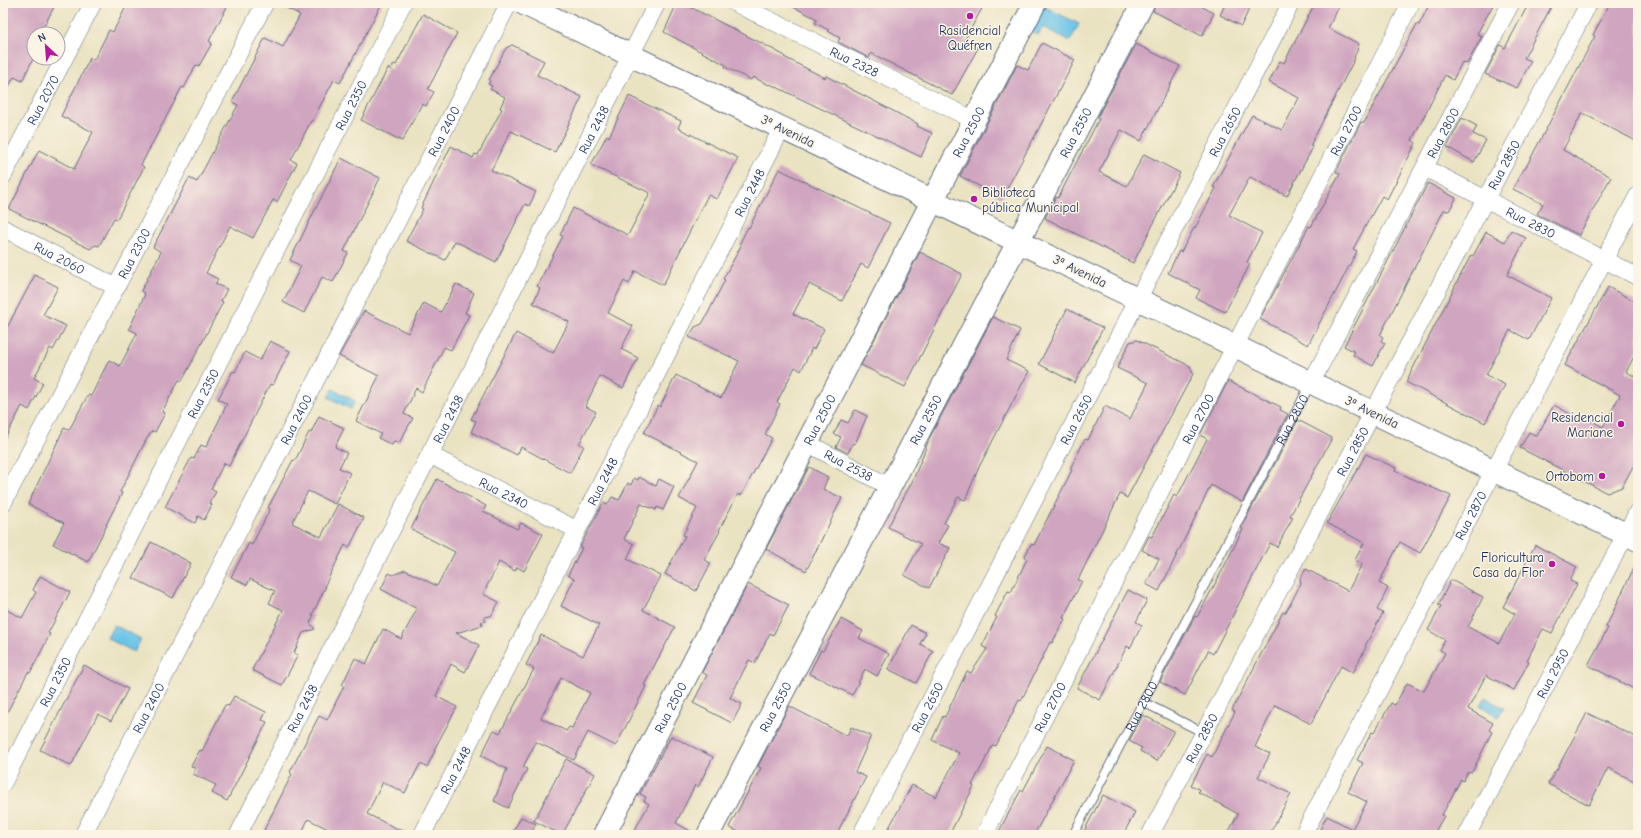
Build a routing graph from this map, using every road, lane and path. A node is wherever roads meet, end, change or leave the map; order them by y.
1 (93, 3) edge
2 (265, 3) edge
3 (403, 3) edge
4 (509, 3) edge
5 (522, 3) edge
6 (657, 3) edge
7 (735, 3) edge
8 (1034, 3) edge
9 (1143, 3) edge
10 (1290, 3) edge
11 (1411, 3) edge
12 (1511, 3) edge
13 (1588, 3) edge
14 (631, 55) junction
15 (974, 120) junction
16 (782, 128) junction
17 (1424, 168) junction
18 (3, 176) edge
19 (1638, 195) edge
20 (1485, 199) junction
21 (933, 200) junction
22 (3, 228) edge
23 (1018, 241) junction
24 (1604, 260) junction
25 (1638, 277) edge
26 (116, 287) junction
27 (1138, 299) junction
28 (1235, 346) junction
29 (1311, 383) junction
30 (1373, 412) junction
31 (806, 443) junction
32 (430, 456) junction
33 (1494, 471) junction
34 (890, 487) junction
35 (3, 503) edge
36 (1638, 511) edge
37 (577, 530) junction
38 (1632, 537) edge
39 (1143, 702) junction
40 (1204, 733) junction
41 (3, 783) edge
42 (83, 835) edge
43 (238, 835) edge
44 (422, 835) edge
45 (604, 835) edge
46 (708, 835) edge
47 (861, 835) edge
48 (984, 835) edge
49 (1073, 835) edge
50 (1150, 835) edge
51 (1303, 835) edge
52 (1467, 835) edge

1 - 18 street, Rua 2070
2 - 26 street, Rua 2300
3 - 41 street, Rua 2350
4 - 42 street, Rua 2400
5 - 14 main road, 3ª Avenida
6 - 14 street, Rua 2438
7 - 15 street, Rua 2328
8 - 15 main road, Rua 2500
9 - 23 main road, Rua 2550
10 - 27 street, Rua 2650
11 - 28 street, Rua 2700
12 - 17 street, Rua 2800
13 - 20 street, Rua 2850
14 - 16 main road, 3ª Avenida
14 - 32 street, Rua 2438
15 - 21 main road, Rua 2500
16 - 21 main road, 3ª Avenida
16 - 37 street, Rua 2448
17 - 20 street, Rua 2830
17 - 29 street, Rua 2800
19 - 24 street, Rua 2870
20 - 24 street, Rua 2830
20 - 30 street, Rua 2850
21 - 23 main road, 3ª Avenida
21 - 31 main road, Rua 2500
22 - 26 street, Rua 2060
23 - 27 main road, 3ª Avenida
23 - 34 main road, Rua 2550
24 - 25 street, Rua 2830
24 - 33 street, Rua 2870
26 - 35 street, Rua 2300
27 - 28 main road, 3ª Avenida
27 - 47 street, Rua 2650
28 - 29 main road, 3ª Avenida
28 - 48 street, Rua 2700
29 - 30 main road, 3ª Avenida
29 - 39 lane, Rua 2800
30 - 33 main road, 3ª Avenida
30 - 40 street, Rua 2850
31 - 34 street, Rua 2538
31 - 45 main road, Rua 2500
32 - 37 street, Rua 2340
32 - 43 street, Rua 2438
33 - 38 main road, 3ª Avenida
33 - 51 street, Rua 2870
34 - 46 main road, Rua 2550
36 - 38 street, Rua 2950
37 - 44 street, Rua 2448
38 - 52 street, Rua 2950
39 - 40 lane
39 - 49 lane, Rua 2800
40 - 50 street, Rua 2850

